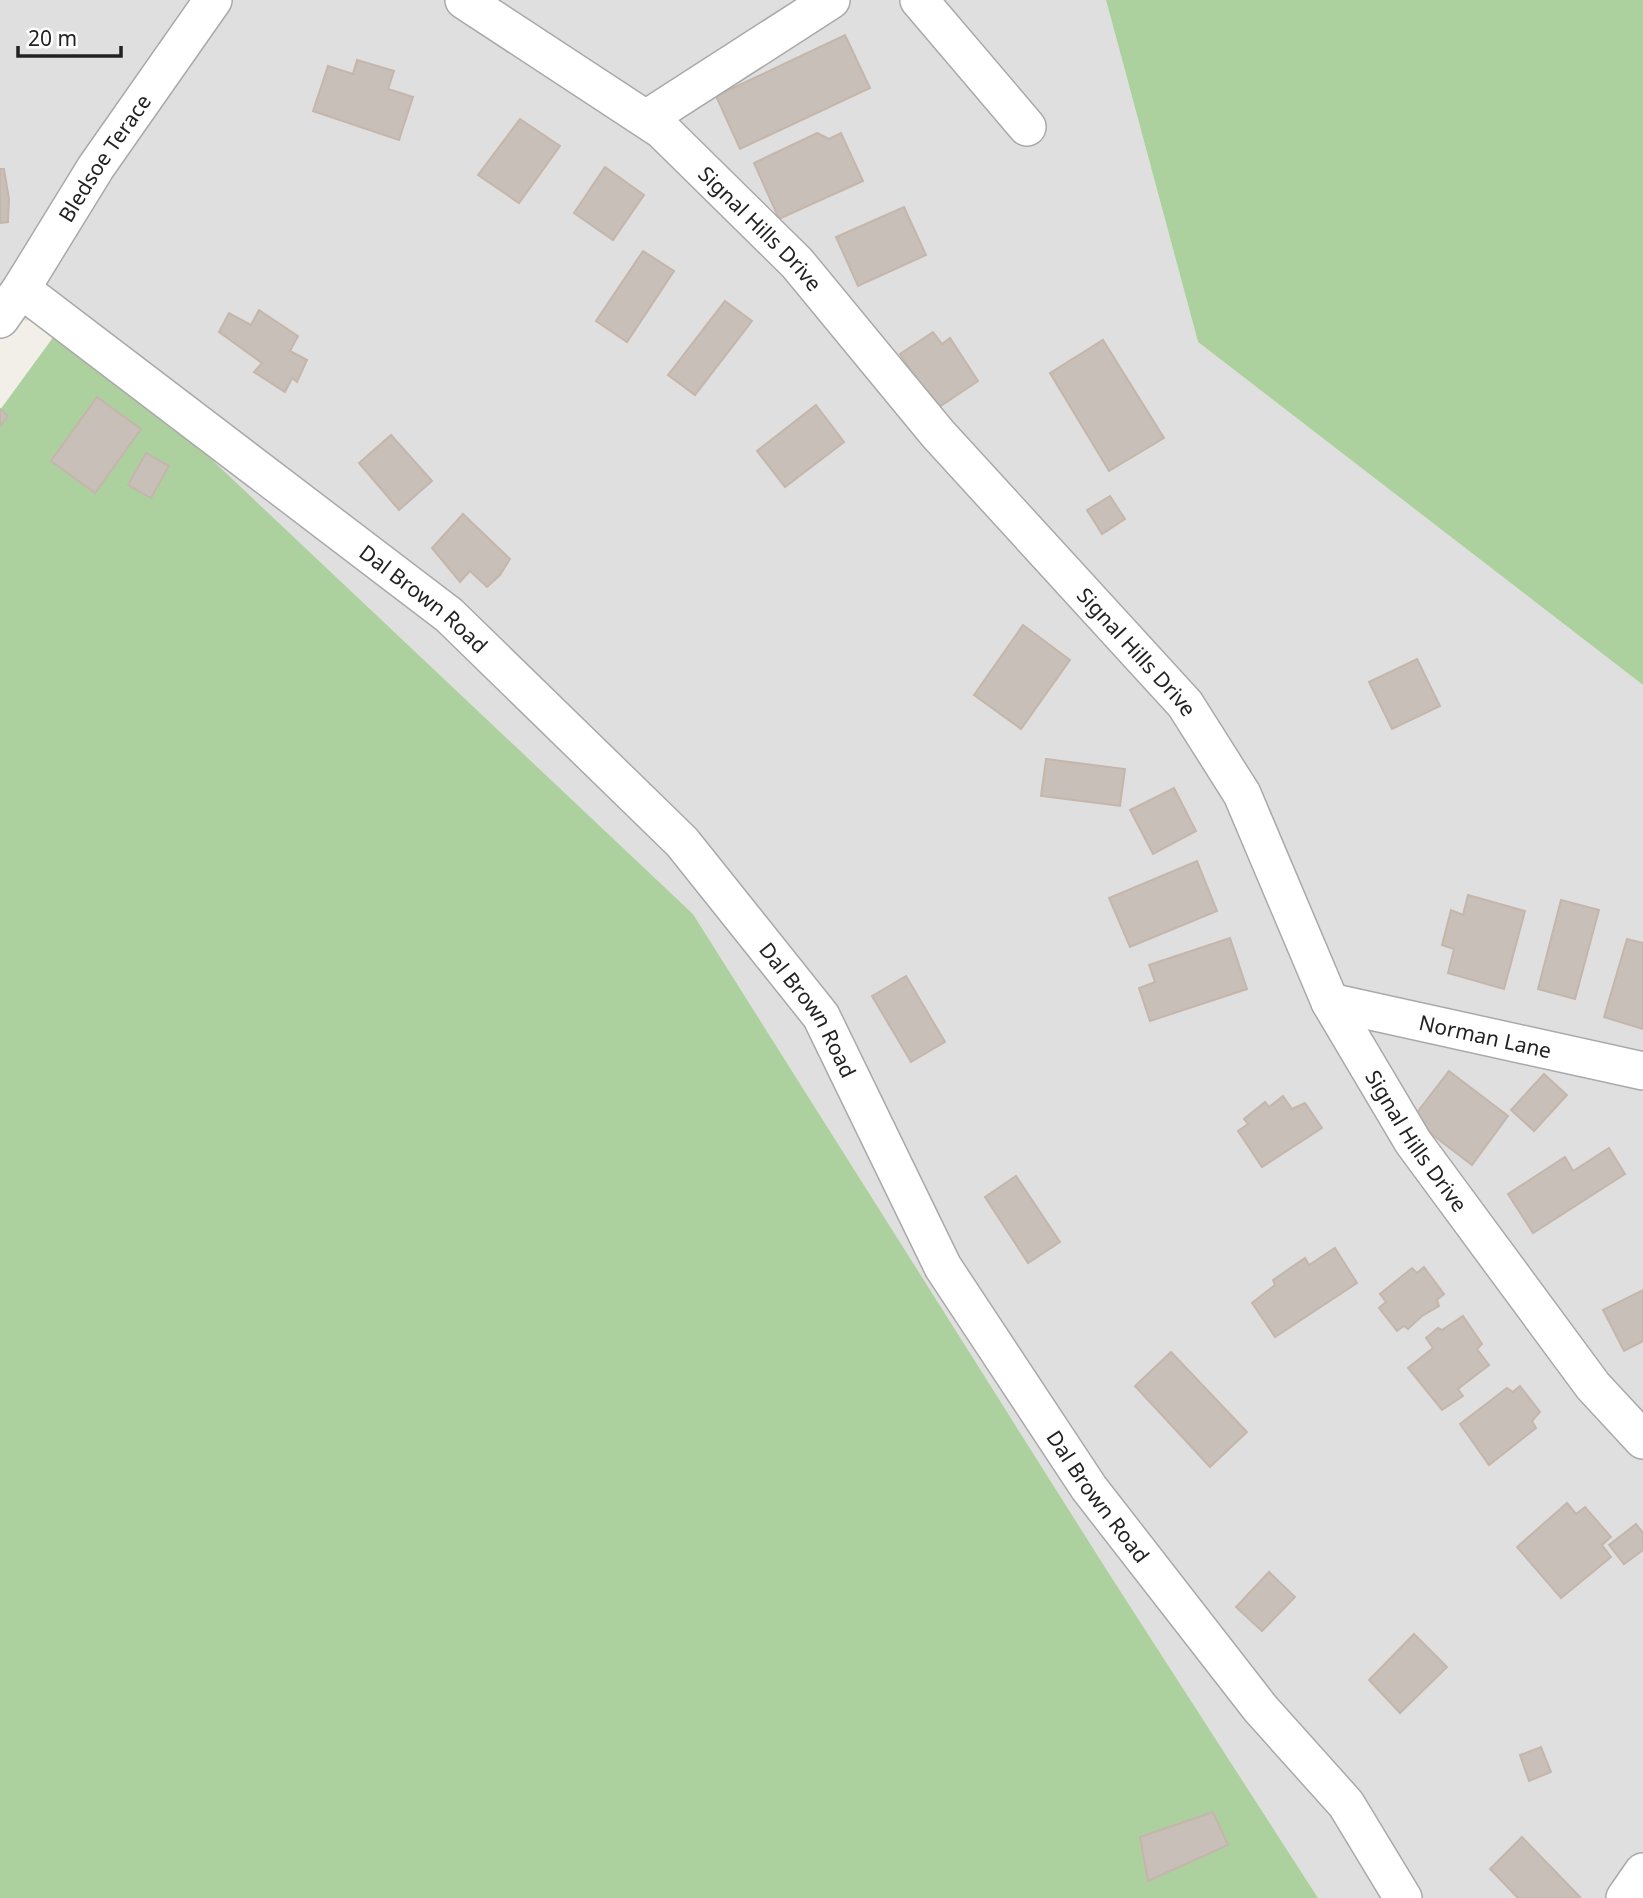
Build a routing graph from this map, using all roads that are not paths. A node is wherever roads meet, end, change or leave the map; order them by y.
1 (213, 0) edge
2 (464, 0) edge
3 (831, 0) edge
4 (919, 0) edge
5 (646, 119) junction
6 (1027, 127) dead end
7 (22, 289) junction
8 (0, 319) edge
9 (1330, 1002) junction
10 (1643, 1071) edge
11 (1643, 1440) edge
12 (1643, 1872) edge
13 (1403, 1898) edge
14 (1625, 1898) edge

1 - 7 street, Bledsoe Terace
2 - 5 street, Signal Hills Drive
3 - 5 street
4 - 6 street
5 - 9 street, Signal Hills Drive
7 - 8 street, Bledsoe Terace
7 - 13 street, Dal Brown Road
9 - 10 street, Norman Lane
9 - 11 street, Signal Hills Drive
12 - 14 street

